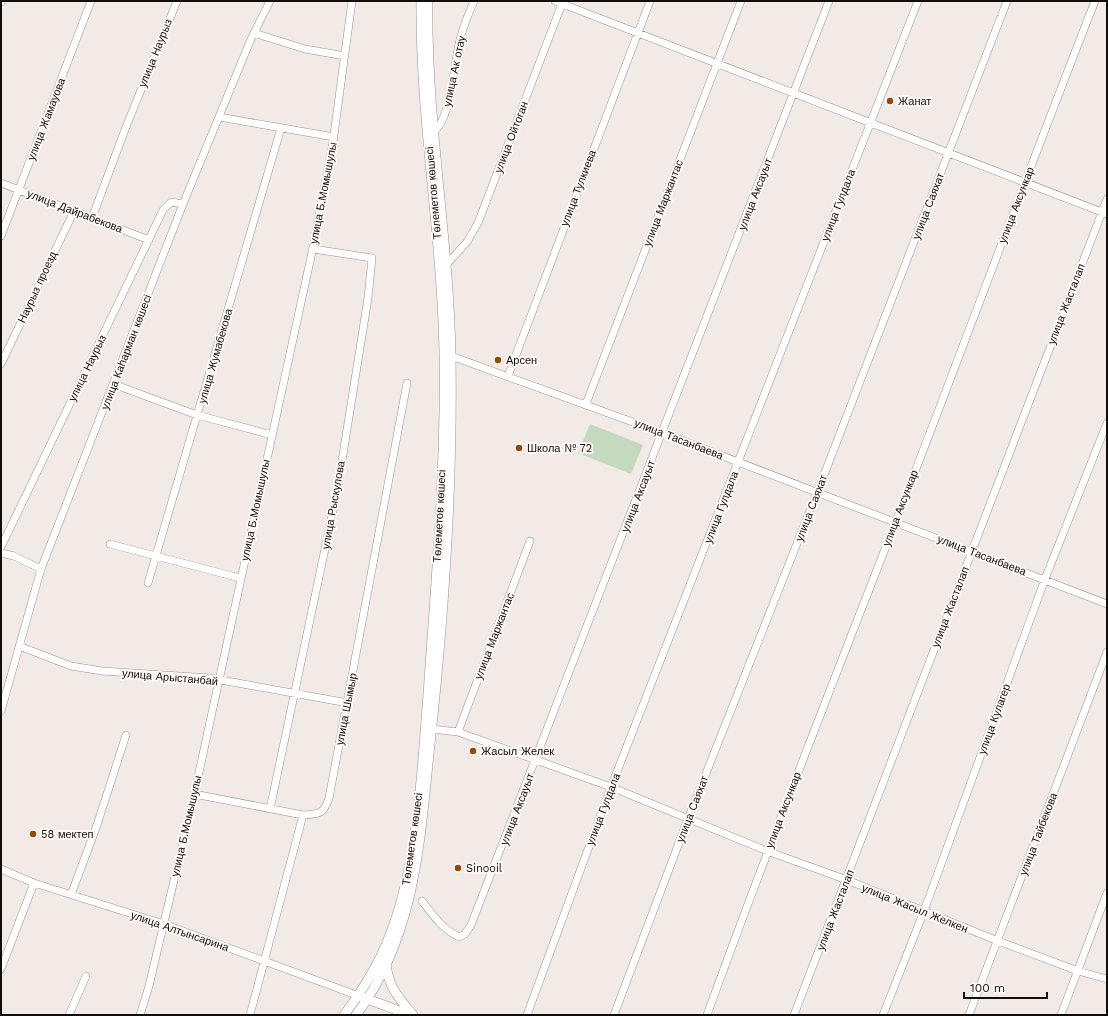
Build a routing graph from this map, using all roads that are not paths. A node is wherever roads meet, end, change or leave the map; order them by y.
1 (91, 1) edge
2 (177, 1) edge
3 (270, 1) edge
4 (352, 1) edge
5 (421, 1) edge
6 (428, 1) edge
7 (474, 1) edge
8 (555, 1) edge
9 (650, 1) edge
10 (741, 1) edge
11 (829, 1) edge
12 (918, 1) edge
13 (1007, 1) edge
14 (1096, 1) edge
15 (563, 2) edge
16 (254, 33) junction
17 (637, 33) junction
18 (344, 56) junction
19 (716, 64) junction
20 (794, 93) junction
21 (219, 117) junction
22 (871, 122) junction
23 (281, 128) junction
24 (431, 133) junction
25 (334, 137) junction
26 (949, 152) junction
27 (1024, 182) junction
28 (1, 183) edge
29 (19, 190) junction
30 (1107, 198) edge
31 (184, 204) junction
32 (74, 211) junction
33 (1104, 213) edge
34 (92, 218) junction
35 (1, 236) edge
36 (149, 240) junction
37 (312, 249) junction
38 (446, 265) junction
39 (451, 356) junction
40 (1, 364) edge
41 (508, 376) junction
42 (407, 383) dead end
43 (113, 384) junction
44 (586, 404) junction
45 (197, 415) junction
46 (1107, 423) edge
47 (663, 433) junction
48 (272, 435) junction
49 (738, 462) junction
50 (817, 493) junction
51 (895, 522) junction
52 (530, 540) dead end
53 (110, 544) dead end
54 (1, 547) edge
55 (971, 551) junction
56 (1, 553) edge
57 (156, 556) junction
58 (41, 569) junction
59 (240, 578) junction
60 (1045, 579) junction
61 (148, 583) dead end
62 (1107, 604) edge
63 (19, 646) junction
64 (1107, 652) edge
65 (218, 680) junction
66 (295, 694) junction
67 (348, 703) junction
68 (1, 710) edge
69 (432, 728) junction
70 (458, 732) junction
71 (126, 735) dead end
72 (536, 761) junction
73 (611, 788) junction
74 (194, 794) junction
75 (270, 808) junction
76 (303, 815) junction
77 (688, 819) junction
78 (767, 851) junction
79 (1, 869) edge
80 (847, 880) junction
81 (34, 883) junction
82 (1107, 893) edge
83 (71, 895) junction
84 (422, 901) dead end
85 (924, 911) junction
86 (164, 924) junction
87 (998, 941) junction
88 (265, 961) junction
89 (386, 964) junction
90 (1, 969) edge
91 (1078, 971) junction
92 (86, 976) dead end
93 (1107, 979) edge
94 (363, 997) junction
95 (68, 1015) edge
96 (140, 1015) edge
97 (250, 1015) edge
98 (344, 1015) edge
99 (356, 1015) edge
100 (411, 1015) edge
101 (526, 1015) edge
102 (614, 1015) edge
103 (707, 1015) edge
104 (794, 1015) edge
105 (883, 1015) edge
106 (968, 1015) edge
107 (1061, 1015) edge

1 - 29 street, улица Жамауова
2 - 34 street, улица Наурыз
3 - 16 street, улица Каһарман көшесі
4 - 18 street, улица Б.Момышулы
5 - 24 main road, Төлеметов көшесі
6 - 24 main road, Төлеметов көшесі
7 - 24 street, улица Ак отау
8 - 15 street
9 - 17 street, улица Тулкиева
10 - 19 street, улица Маржантас
11 - 20 street, улица Аксауыт
12 - 22 street, улица Гулдала
13 - 26 street, улица Саяхат
14 - 27 street, улица Аксункар
15 - 17 street
15 - 38 street, улица Ойтоган
16 - 18 street
16 - 21 street, улица Каһарман көшесі
17 - 19 street
17 - 41 street, улица Тулкиева
18 - 25 street, улица Б.Момышулы
19 - 20 street
19 - 44 street, улица Маржантас
20 - 22 street
20 - 47 street, улица Аксауыт
21 - 23 street
21 - 31 street, улица Каһарман көшесі
22 - 26 street
22 - 49 street, улица Гулдала
23 - 25 street
23 - 45 street, улица Жумабекова
24 - 38 main road, Төлеметов көшесі
24 - 94 main road, Төлеметов көшесі
25 - 37 street, улица Б.Момышулы
26 - 27 street
26 - 50 street, улица Саяхат
27 - 33 street
27 - 51 street, улица Аксункар
28 - 29 street, улица Дайрабекова
29 - 32 street, улица Дайрабекова
29 - 35 street, улица Жамауова
30 - 33 street, улица Жасталап
31 - 36 street, улица Наурыз
31 - 43 street, улица Каһарман көшесі
32 - 34 street, улица Дайрабекова
32 - 40 street, Наурыз проезд
33 - 55 street, улица Жасталап
34 - 36 street, улица Дайрабекова
36 - 54 street, улица Наурыз
37 - 48 street, улица Б.Момышулы
37 - 66 street, улица Рыскулова
38 - 39 main road, Төлеметов көшесі
39 - 41 street, улица Тасанбаева
39 - 69 main road, Төлеметов көшесі
41 - 44 street, улица Тасанбаева
42 - 67 street, улица Шымыр
43 - 45 street
43 - 58 street, улица Каһарман көшесі
44 - 47 street, улица Тасанбаева
45 - 48 street
45 - 57 street, улица Жумабекова
46 - 60 street, улица Кулагер
47 - 49 street, улица Тасанбаева
47 - 72 street, улица Аксауыт
48 - 59 street, улица Б.Момышулы
49 - 50 street, улица Тасанбаева
49 - 73 street, улица Гулдала
50 - 51 street, улица Тасанбаева
50 - 77 street, улица Саяхат
51 - 55 street, улица Тасанбаева
51 - 78 street, улица Аксункар
52 - 70 street, улица Маржантас
53 - 57 street
55 - 60 street, улица Тасанбаева
55 - 80 street, улица Жасталап
56 - 58 street
57 - 59 street
57 - 61 street, улица Жумабекова
58 - 63 street, улица Каһарман көшесі
59 - 65 street, улица Б.Момышулы
60 - 62 street, улица Тасанбаева
60 - 85 street, улица Кулагер
63 - 65 street, улица Арыстанбай
63 - 68 street, улица Каһарман көшесі
64 - 87 street, улица Тайбекова
65 - 66 street, улица Арыстанбай
65 - 74 street, улица Б.Момышулы
66 - 67 street, улица Арыстанбай
66 - 75 street, улица Рыскулова
67 - 76 street, улица Шымыр
69 - 70 street, улица Жасыл Желкен
69 - 89 main road, Төлеметов көшесі
70 - 72 street, улица Жасыл Желкен
71 - 83 street
72 - 73 street, улица Жасыл Желкен
72 - 84 street, улица Аксауыт
73 - 77 street, улица Жасыл Желкен
73 - 101 street, улица Гулдала
74 - 75 street
74 - 86 street, улица Б.Момышулы
75 - 76 street
76 - 88 street
77 - 78 street, улица Жасыл Желкен
77 - 102 street, улица Саяхат
78 - 80 street, улица Жасыл Желкен
78 - 103 street, улица Аксункар
79 - 81 street, улица Алтынсарина
80 - 85 street, улица Жасыл Желкен
80 - 104 street, улица Жасталап
81 - 83 street, улица Алтынсарина
81 - 90 street
82 - 91 street
83 - 86 street, улица Алтынсарина
85 - 87 street, улица Жасыл Желкен
85 - 105 street, улица Кулагер
86 - 88 street, улица Алтынсарина
86 - 96 street, улица Б.Момышулы
87 - 91 street, улица Жасыл Желкен
87 - 106 street, улица Тайбекова
88 - 94 street, улица Алтынсарина
88 - 97 street
89 - 94 main road, Төлеметов көшесі
89 - 100 main road
91 - 93 street, улица Жасыл Желкен
91 - 107 street
92 - 95 street
94 - 98 main road, Төлеметов көшесі
94 - 99 main road, Төлеметов көшесі
94 - 100 main road

